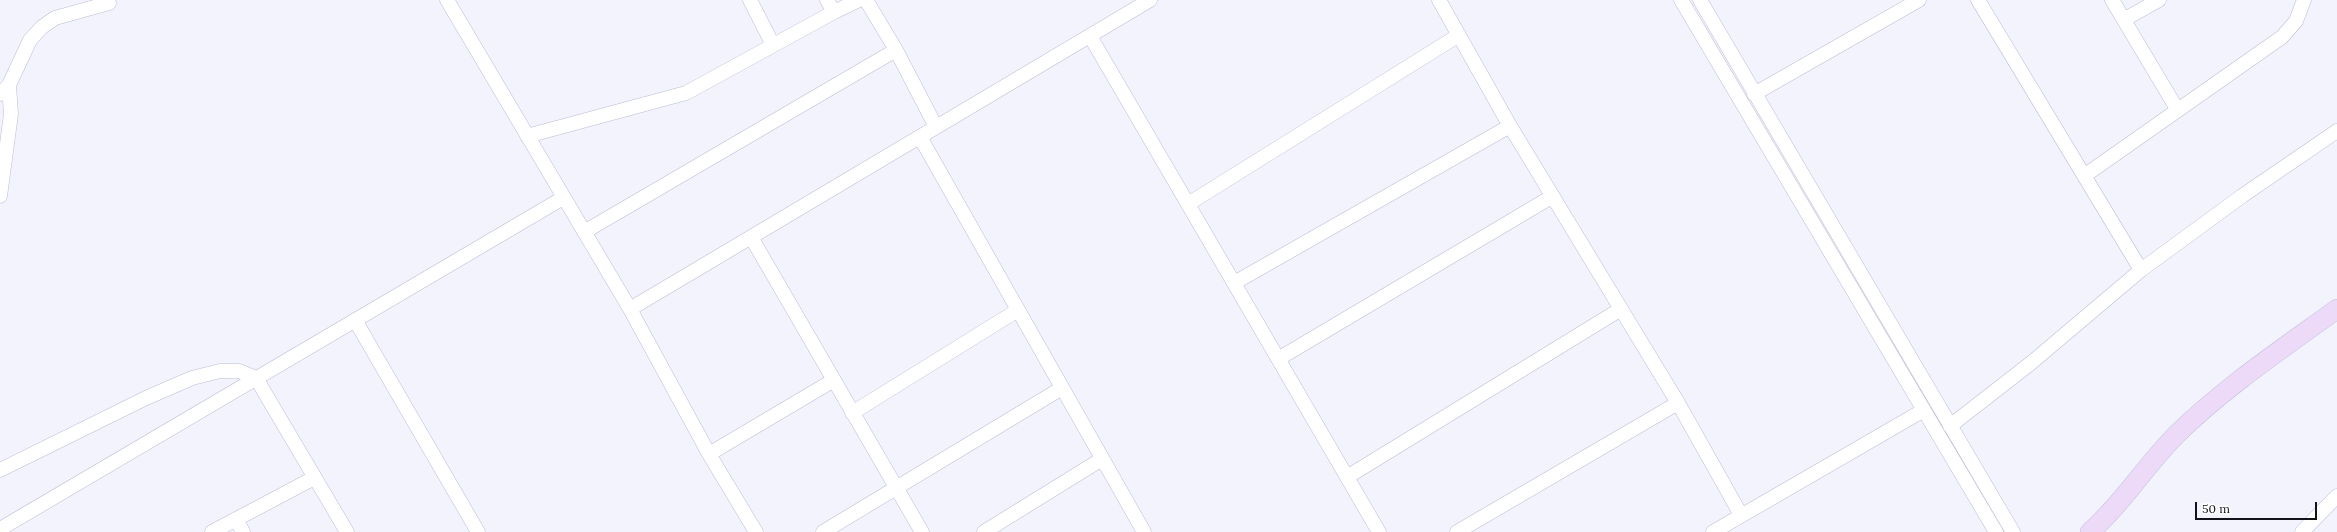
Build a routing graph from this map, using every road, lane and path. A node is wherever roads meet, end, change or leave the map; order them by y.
1 (447, 0) edge
2 (750, 0) edge
3 (859, 0) edge
4 (866, 0) edge
5 (1150, 0) edge
6 (1439, 0) edge
7 (1681, 0) edge
8 (1700, 0) edge
9 (1919, 0) edge
10 (1978, 0) edge
11 (2112, 0) edge
12 (2159, 0) edge
13 (2304, 0) edge
14 (109, 3) dead end
15 (830, 6) edge
16 (2124, 19) junction
17 (1459, 35) junction
18 (1090, 36) junction
19 (773, 45) junction
20 (896, 50) junction
21 (3, 87) edge
22 (1754, 94) junction
23 (2177, 109) junction
24 (1510, 126) junction
25 (936, 127) junction
26 (2337, 131) edge
27 (527, 136) junction
28 (920, 137) junction
29 (2084, 176) junction
30 (0, 196) edge
31 (1554, 196) junction
32 (563, 198) junction
33 (1188, 204) junction
34 (584, 232) junction
35 (750, 237) junction
36 (2141, 270) junction
37 (1234, 283) junction
38 (630, 309) junction
39 (1621, 309) junction
40 (2337, 309) edge
41 (1018, 310) junction
42 (355, 320) junction
43 (1278, 359) junction
44 (256, 378) junction
45 (834, 380) junction
46 (1062, 388) junction
47 (1678, 403) junction
48 (1924, 410) junction
49 (852, 413) junction
50 (1950, 426) junction
51 (709, 454) junction
52 (1102, 459) junction
53 (0, 470) edge
54 (1347, 477) junction
55 (314, 478) junction
56 (895, 487) junction
57 (2337, 496) edge
58 (1741, 515) junction
59 (236, 519) junction
60 (0, 528) edge
61 (212, 532) edge
62 (243, 532) edge
63 (347, 532) edge
64 (478, 532) edge
65 (756, 532) edge
66 (823, 532) edge
67 (922, 532) edge
68 (984, 532) edge
69 (1144, 532) edge
70 (1379, 532) edge
71 (1458, 532) edge
72 (1713, 532) edge
73 (1996, 532) edge
74 (2013, 532) edge
75 (2090, 532) edge
76 (2302, 532) edge

1 - 27 street
2 - 19 street
3 - 15 street
4 - 20 street
5 - 18 street
6 - 17 street
7 - 48 street
8 - 22 street
9 - 22 street
10 - 29 street
11 - 16 street
12 - 16 street
13 - 23 street
14 - 21 street
15 - 19 street
16 - 23 street
17 - 24 street
17 - 33 street
18 - 25 street
18 - 33 street
19 - 27 street
20 - 25 street
20 - 34 street
21 - 30 street
22 - 50 street
23 - 29 street
24 - 31 street
24 - 37 street
25 - 28 street
26 - 36 street
27 - 32 street
28 - 35 street
28 - 41 street
29 - 36 street
31 - 39 street
31 - 43 street
32 - 34 street
32 - 42 street
33 - 37 street
34 - 38 street
35 - 38 street
35 - 45 street
36 - 50 street
37 - 43 street
38 - 51 street
39 - 47 street
39 - 54 street
40 - 75 street
41 - 46 street
41 - 49 street
42 - 44 street
42 - 64 street
43 - 54 street
44 - 53 street
44 - 55 street
44 - 60 street
45 - 49 street
45 - 51 street
46 - 52 street
46 - 56 street
47 - 58 street
47 - 71 street
48 - 58 street
48 - 73 street
49 - 56 street
50 - 74 street
51 - 65 street
52 - 68 street
52 - 69 street
54 - 70 street
55 - 59 street
55 - 63 street
56 - 66 street
56 - 67 street
57 - 76 street
58 - 72 street
59 - 61 street
59 - 62 street

